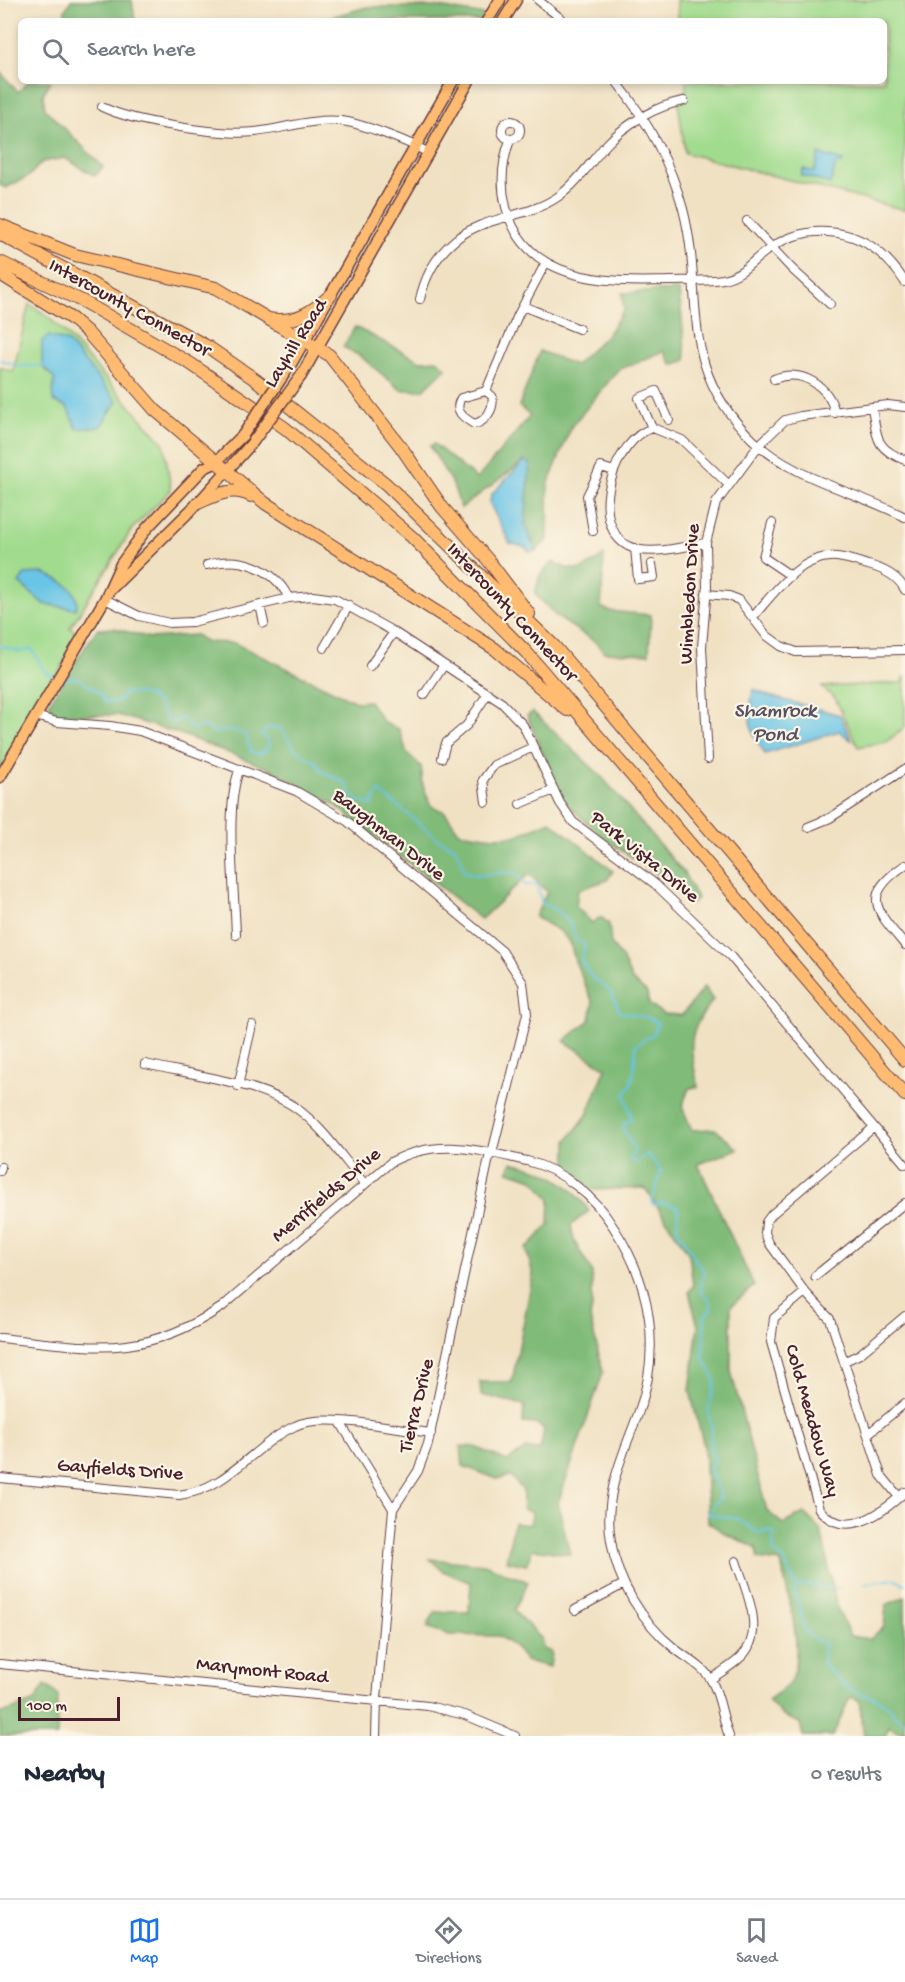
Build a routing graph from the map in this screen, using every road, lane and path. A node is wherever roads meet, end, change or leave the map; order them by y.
1 (501, 0) edge
2 (516, 0) edge
3 (538, 0) edge
4 (489, 18) edge
5 (505, 18) edge
6 (560, 18) edge
7 (451, 84) edge
8 (467, 84) edge
9 (618, 84) edge
10 (684, 101) dead end
11 (102, 107) dead end
12 (644, 117) junction
13 (510, 140) dead end
14 (416, 146) junction
15 (427, 152) junction
16 (509, 218) junction
17 (747, 221) dead end
18 (0, 225) edge
19 (0, 234) edge
20 (774, 247) junction
21 (0, 262) edge
22 (546, 262) junction
23 (902, 272) edge
24 (0, 274) edge
25 (691, 280) junction
26 (905, 282) edge
27 (331, 295) junction
28 (420, 299) dead end
29 (830, 304) dead end
30 (523, 306) junction
31 (264, 318) junction
32 (579, 329) dead end
33 (311, 345) junction
34 (774, 379) dead end
35 (486, 391) junction
36 (905, 407) edge
37 (872, 408) junction
38 (835, 413) junction
39 (669, 420) dead end
40 (652, 428) junction
41 (759, 445) junction
42 (905, 460) edge
43 (215, 463) junction
44 (614, 471) junction
45 (227, 473) junction
46 (728, 483) junction
47 (198, 503) junction
48 (265, 503) junction
49 (905, 517) edge
50 (772, 523) dead end
51 (593, 531) dead end
52 (706, 543) junction
53 (635, 548) junction
54 (652, 564) dead end
55 (207, 565) dead end
56 (791, 576) junction
57 (905, 590) edge
58 (706, 594) junction
59 (107, 595) junction
60 (289, 598) junction
61 (349, 604) junction
62 (260, 605) junction
63 (753, 617) junction
64 (264, 623) dead end
65 (394, 632) junction
66 (554, 646) junction
67 (324, 648) dead end
68 (905, 650) edge
69 (444, 665) junction
70 (370, 666) dead end
71 (488, 693) junction
72 (424, 695) dead end
73 (36, 716) junction
74 (590, 729) junction
75 (533, 747) junction
76 (442, 758) dead end
77 (708, 759) dead end
78 (240, 769) junction
79 (905, 769) edge
80 (0, 777) edge
81 (554, 790) junction
82 (486, 802) dead end
83 (520, 804) dead end
84 (808, 826) dead end
85 (905, 865) edge
86 (236, 935) dead end
87 (905, 945) edge
88 (252, 1025) dead end
89 (905, 1060) edge
90 (145, 1064) dead end
91 (238, 1086) junction
92 (905, 1095) edge
93 (873, 1128) junction
94 (491, 1153) junction
95 (905, 1164) edge
96 (364, 1183) junction
97 (905, 1203) edge
98 (815, 1276) dead end
99 (805, 1292) junction
100 (905, 1316) edge
101 (0, 1338) edge
102 (845, 1361) junction
103 (905, 1403) edge
104 (340, 1422) junction
105 (431, 1433) junction
106 (868, 1434) junction
107 (0, 1478) edge
108 (902, 1495) edge
109 (393, 1509) junction
110 (736, 1561) dead end
111 (624, 1584) junction
112 (575, 1610) dead end
113 (0, 1664) edge
114 (711, 1679) junction
115 (377, 1699) junction
116 (376, 1736) edge
117 (515, 1736) edge
118 (729, 1736) edge

1 - 4 main road
2 - 5 main road
3 - 6 street
7 - 14 main road, Layhill Road
8 - 15 main road, Layhill Road
9 - 12 street
10 - 12 street
11 - 14 street
12 - 16 street
12 - 25 street
13 - 16 street
14 - 15 street
14 - 27 main road, Layhill Road
15 - 33 main road, Layhill Road
16 - 22 street
16 - 28 street
17 - 20 street
18 - 31 highway
19 - 66 highway, Intercounty Connector
20 - 23 street
20 - 25 street
20 - 29 street
21 - 74 highway, Intercounty Connector
22 - 25 street
22 - 30 street
23 - 26 street
24 - 43 highway
25 - 41 street
27 - 31 highway
27 - 33 main road, Layhill Road
30 - 32 street
30 - 35 street
31 - 33 highway
33 - 43 main road, Layhill Road, bridge
33 - 45 main road, Layhill Road, bridge
33 - 66 highway
34 - 38 street
35 - 35 street
36 - 37 street, Wimbledon Drive
37 - 38 street, Wimbledon Drive
37 - 42 street
38 - 41 street, Wimbledon Drive
39 - 40 street
40 - 44 street
40 - 46 street
41 - 46 street, Wimbledon Drive
41 - 49 street
43 - 45 highway
43 - 59 main road, Layhill Road
44 - 51 street
44 - 53 street
45 - 47 main road, Layhill Road
45 - 48 highway
46 - 52 street, Wimbledon Drive
47 - 48 highway
47 - 59 main road, Layhill Road
48 - 74 highway
50 - 56 street
52 - 53 street
52 - 58 street, Wimbledon Drive
53 - 54 street
55 - 60 street
56 - 57 street
56 - 63 street
58 - 63 street
58 - 77 street, Wimbledon Drive
59 - 62 street, Park Vista Drive
59 - 73 main road, Layhill Road
60 - 61 street, Park Vista Drive
60 - 62 street, Park Vista Drive
61 - 65 street, Park Vista Drive
61 - 67 street
62 - 64 street
63 - 68 street
65 - 69 street, Park Vista Drive
65 - 70 street
66 - 89 highway, Intercounty Connector
69 - 71 street, Park Vista Drive
69 - 72 street
71 - 75 street, Park Vista Drive
71 - 76 street
73 - 78 street, Baughman Drive
73 - 80 main road, Layhill Road
74 - 92 highway, Intercounty Connector
75 - 81 street, Park Vista Drive
75 - 82 street
78 - 86 street
78 - 94 street, Baughman Drive
79 - 84 street
81 - 83 street
81 - 93 street, Park Vista Drive
85 - 87 street
88 - 91 street
90 - 91 street
91 - 96 street
93 - 95 street, Park Vista Drive
93 - 99 street
94 - 96 street, Merrifields Drive
94 - 105 street, Tierra Drive
94 - 111 street, Merrifields Drive
96 - 101 street, Merrifields Drive
97 - 98 street
99 - 102 street
99 - 108 street, Cold Meadow Way
100 - 102 street
102 - 106 street
103 - 106 street
104 - 105 street, Gayfields Drive
104 - 107 street, Gayfields Drive
104 - 109 street
105 - 109 street, Tierra Drive
106 - 108 street
109 - 115 street, Tierra Drive
110 - 114 street
111 - 112 street
111 - 114 street, Merrifields Drive
113 - 115 street, Marymont Road
114 - 118 street
115 - 116 street, Tierra Drive
115 - 117 street, Marymont Road

